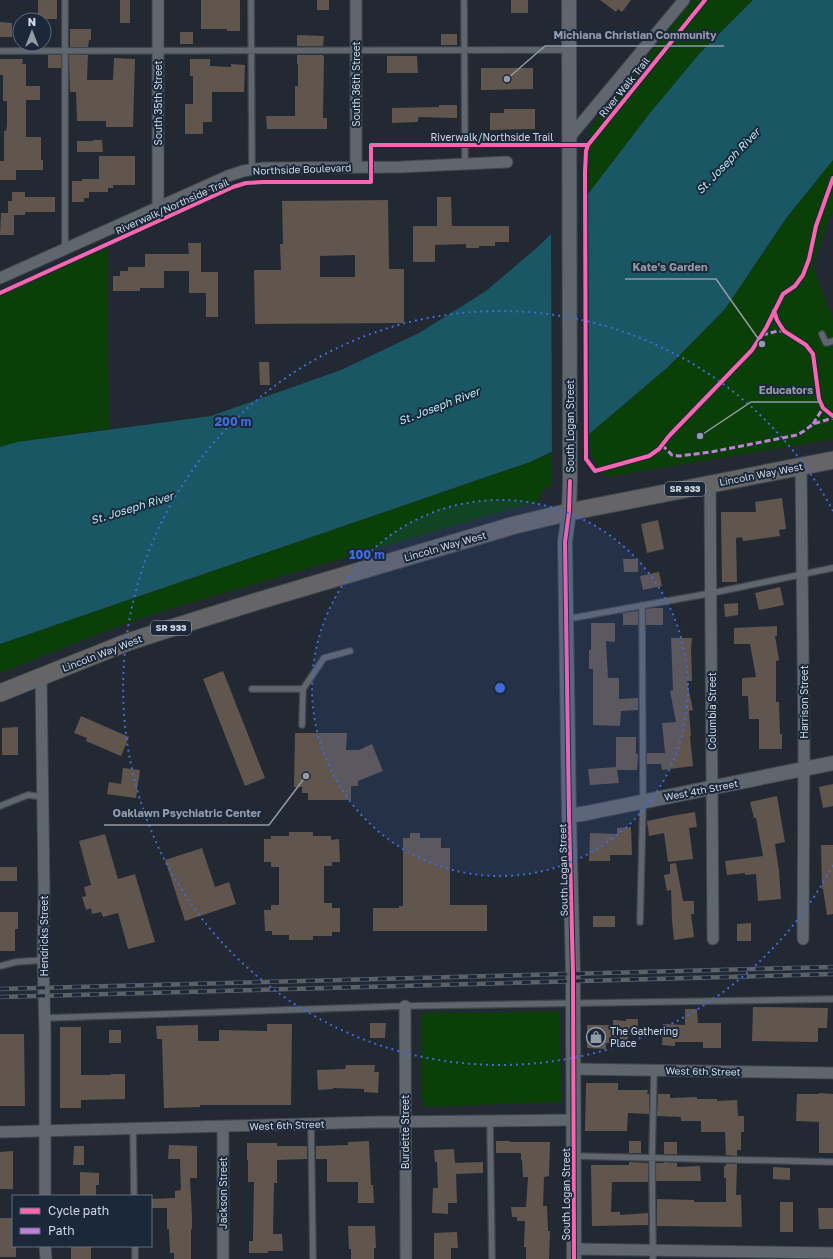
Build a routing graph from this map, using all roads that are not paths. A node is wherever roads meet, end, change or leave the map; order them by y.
1 (65, 0) edge
2 (158, 0) edge
3 (251, 0) edge
4 (356, 0) edge
5 (464, 0) edge
6 (569, 0) edge
7 (684, 0) edge
8 (158, 50) junction
9 (251, 50) junction
10 (356, 50) junction
11 (465, 50) junction
12 (569, 50) junction
13 (0, 51) edge
14 (65, 51) junction
15 (569, 138) junction
16 (507, 162) dead end
17 (465, 164) junction
18 (356, 167) junction
19 (252, 170) junction
20 (158, 207) junction
21 (65, 249) junction
22 (0, 278) edge
23 (822, 334) dead end
24 (833, 341) edge
25 (833, 460) edge
26 (801, 466) junction
27 (710, 484) junction
28 (569, 512) junction
29 (833, 568) edge
30 (802, 574) junction
31 (712, 593) junction
32 (642, 605) junction
33 (567, 618) junction
34 (350, 651) dead end
35 (41, 677) junction
36 (252, 689) dead end
37 (303, 689) junction
38 (0, 693) edge
39 (302, 725) dead end
40 (833, 764) edge
41 (804, 769) junction
42 (711, 788) junction
43 (43, 797) junction
44 (642, 802) junction
45 (0, 806) edge
46 (569, 816) junction
47 (640, 922) dead end
48 (713, 939) dead end
49 (804, 939) dead end
50 (44, 960) junction
51 (0, 966) edge
52 (833, 999) edge
53 (574, 1003) junction
54 (405, 1006) junction
55 (45, 1018) junction
56 (574, 1069) junction
57 (654, 1070) junction
58 (833, 1073) edge
59 (574, 1120) junction
60 (490, 1121) junction
61 (405, 1122) junction
62 (311, 1124) junction
63 (223, 1127) junction
64 (133, 1129) junction
65 (45, 1131) junction
66 (0, 1132) edge
67 (574, 1156) junction
68 (652, 1158) junction
69 (833, 1162) edge
70 (45, 1195) edge
71 (134, 1195) edge
72 (46, 1247) edge
73 (135, 1247) edge
74 (833, 1253) edge
75 (574, 1254) edge
76 (653, 1254) edge
77 (46, 1259) edge
78 (135, 1259) edge
79 (224, 1259) edge
80 (313, 1259) edge
81 (406, 1259) edge
82 (492, 1259) edge

1 - 14 lane
2 - 8 street, South 35th Street
3 - 9 lane
4 - 10 street, South 36th Street
5 - 11 lane
6 - 12 street, South Logan Street
7 - 15 street
8 - 9 lane
8 - 14 lane
8 - 20 street, South 35th Street
9 - 10 lane
9 - 19 lane
10 - 11 lane
10 - 18 street, South 36th Street
11 - 12 lane
11 - 17 lane
12 - 15 street, South Logan Street
13 - 14 lane
14 - 21 lane
15 - 28 street, South Logan Street
16 - 17 street, Northside Boulevard
17 - 18 street, Northside Boulevard
18 - 19 street, Northside Boulevard
19 - 20 street, Northside Boulevard
20 - 21 street, Northside Boulevard
21 - 22 street, Northside Boulevard
23 - 24 lane
25 - 26 main road, Lincoln Way West / SR 933
26 - 27 main road, Lincoln Way West / SR 933
26 - 30 street, Harrison Street
27 - 28 main road, Lincoln Way West / SR 933
27 - 31 street, Columbia Street
28 - 33 street, South Logan Street
28 - 35 main road, Lincoln Way West / SR 933
29 - 30 lane
30 - 31 lane
30 - 41 street, Harrison Street
31 - 32 lane
31 - 42 street, Columbia Street
32 - 33 lane
32 - 44 lane
33 - 46 street, South Logan Street
34 - 37 lane
35 - 38 main road, Lincoln Way West / SR 933
35 - 43 street, Hendricks Street
36 - 37 lane
37 - 39 lane
40 - 41 street, West 4th Street
41 - 42 street, West 4th Street
41 - 49 street, Harrison Street
42 - 44 street, West 4th Street
42 - 48 street, Columbia Street
43 - 45 lane
43 - 50 street, Hendricks Street
44 - 46 street, West 4th Street
44 - 47 lane
46 - 53 street, South Logan Street
50 - 51 lane
50 - 55 street, Hendricks Street
52 - 53 lane
53 - 54 lane
53 - 56 street, South Logan Street
54 - 55 lane
54 - 61 street, Burdette Street
55 - 65 street, Hendricks Street
56 - 57 street, West 6th Street
56 - 59 street, South Logan Street
57 - 58 street, West 6th Street
57 - 68 lane
59 - 60 street, West 6th Street
59 - 67 street, South Logan Street
60 - 61 street, West 6th Street
60 - 82 lane
61 - 62 street, West 6th Street
61 - 81 street, Burdette Street
62 - 63 street, West 6th Street
62 - 80 lane
63 - 64 street, West 6th Street
63 - 79 street, Jackson Street
64 - 65 street, West 6th Street
64 - 71 lane
65 - 66 street, West 6th Street
65 - 70 street, Hendricks Street
67 - 68 lane
67 - 75 street, South Logan Street
68 - 69 lane
68 - 76 lane
72 - 77 street
73 - 78 lane
74 - 76 street
75 - 76 street

